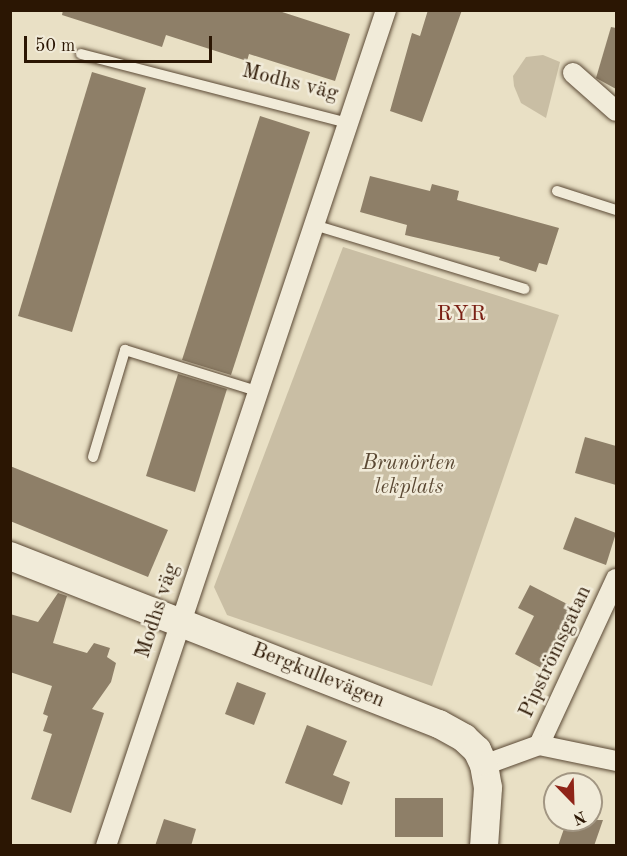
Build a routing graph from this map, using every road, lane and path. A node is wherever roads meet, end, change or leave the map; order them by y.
1 (387, 10) edge
2 (81, 54) dead end
3 (573, 73) dead end
4 (616, 111) edge
5 (348, 123) junction
6 (557, 191) dead end
7 (616, 210) edge
8 (314, 225) junction
9 (525, 289) dead end
10 (257, 391) junction
11 (93, 457) dead end
12 (10, 556) edge
13 (616, 579) edge
14 (179, 621) junction
15 (539, 745) junction
16 (616, 761) edge
17 (484, 765) junction
18 (106, 846) edge
19 (484, 846) edge

1 - 5 street, Modhs väg
2 - 5 lane, Modhs väg
3 - 4 street
5 - 8 street, Modhs väg
6 - 7 lane
8 - 9 lane
8 - 10 street, Modhs väg
10 - 11 lane
10 - 14 street, Modhs väg
12 - 14 street, Bergkullevägen
13 - 15 street, Pipströmsgatan
14 - 17 street, Bergkullevägen
14 - 18 street, Modhs väg
15 - 16 street
15 - 17 street
17 - 19 street

